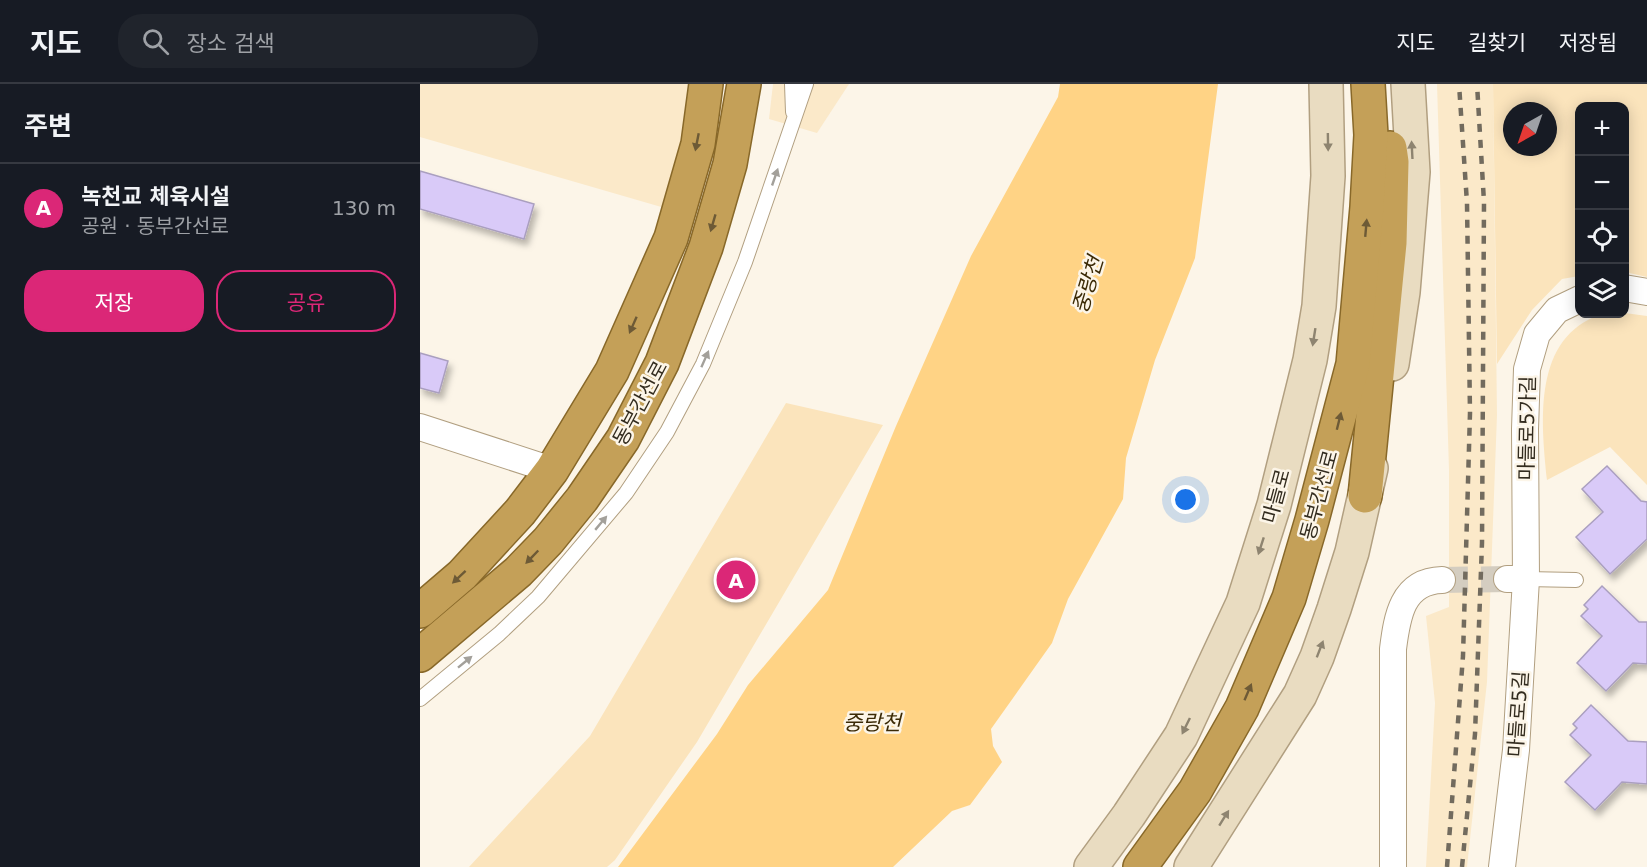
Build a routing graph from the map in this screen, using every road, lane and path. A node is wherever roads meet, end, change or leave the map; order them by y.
1 (706, 84) edge
2 (744, 84) edge
3 (792, 84) edge
4 (806, 84) edge
5 (1326, 84) edge
6 (1368, 84) edge
7 (1381, 84) edge
8 (1408, 84) edge
9 (793, 123) junction
10 (1629, 289) edge
11 (1647, 292) edge
12 (1575, 301) edge
13 (420, 428) edge
14 (552, 470) junction
15 (1365, 496) junction
16 (1517, 579) junction
17 (1442, 580) tunnel mouth
18 (1576, 580) dead end
19 (420, 611) edge
20 (420, 655) edge
21 (420, 699) edge
22 (1090, 867) edge
23 (1140, 867) edge
24 (1191, 867) edge
25 (1393, 867) edge
26 (1502, 867) edge

1 -> 14 highway
2 -> 20 highway, 동부간선로
3 - 9 lane
4 - 9 lane
5 -> 22 main road, 마들로
23 -> 6 highway, 동부간선로
7 - 15 highway
15 -> 8 main road
21 -> 9 lane
10 - 11 street
12 - 16 street, 마들로5가길
13 - 14 street
14 -> 19 highway
24 -> 15 main road
16 - 18 lane
16 - 26 street, 마들로5길
17 - 25 street

